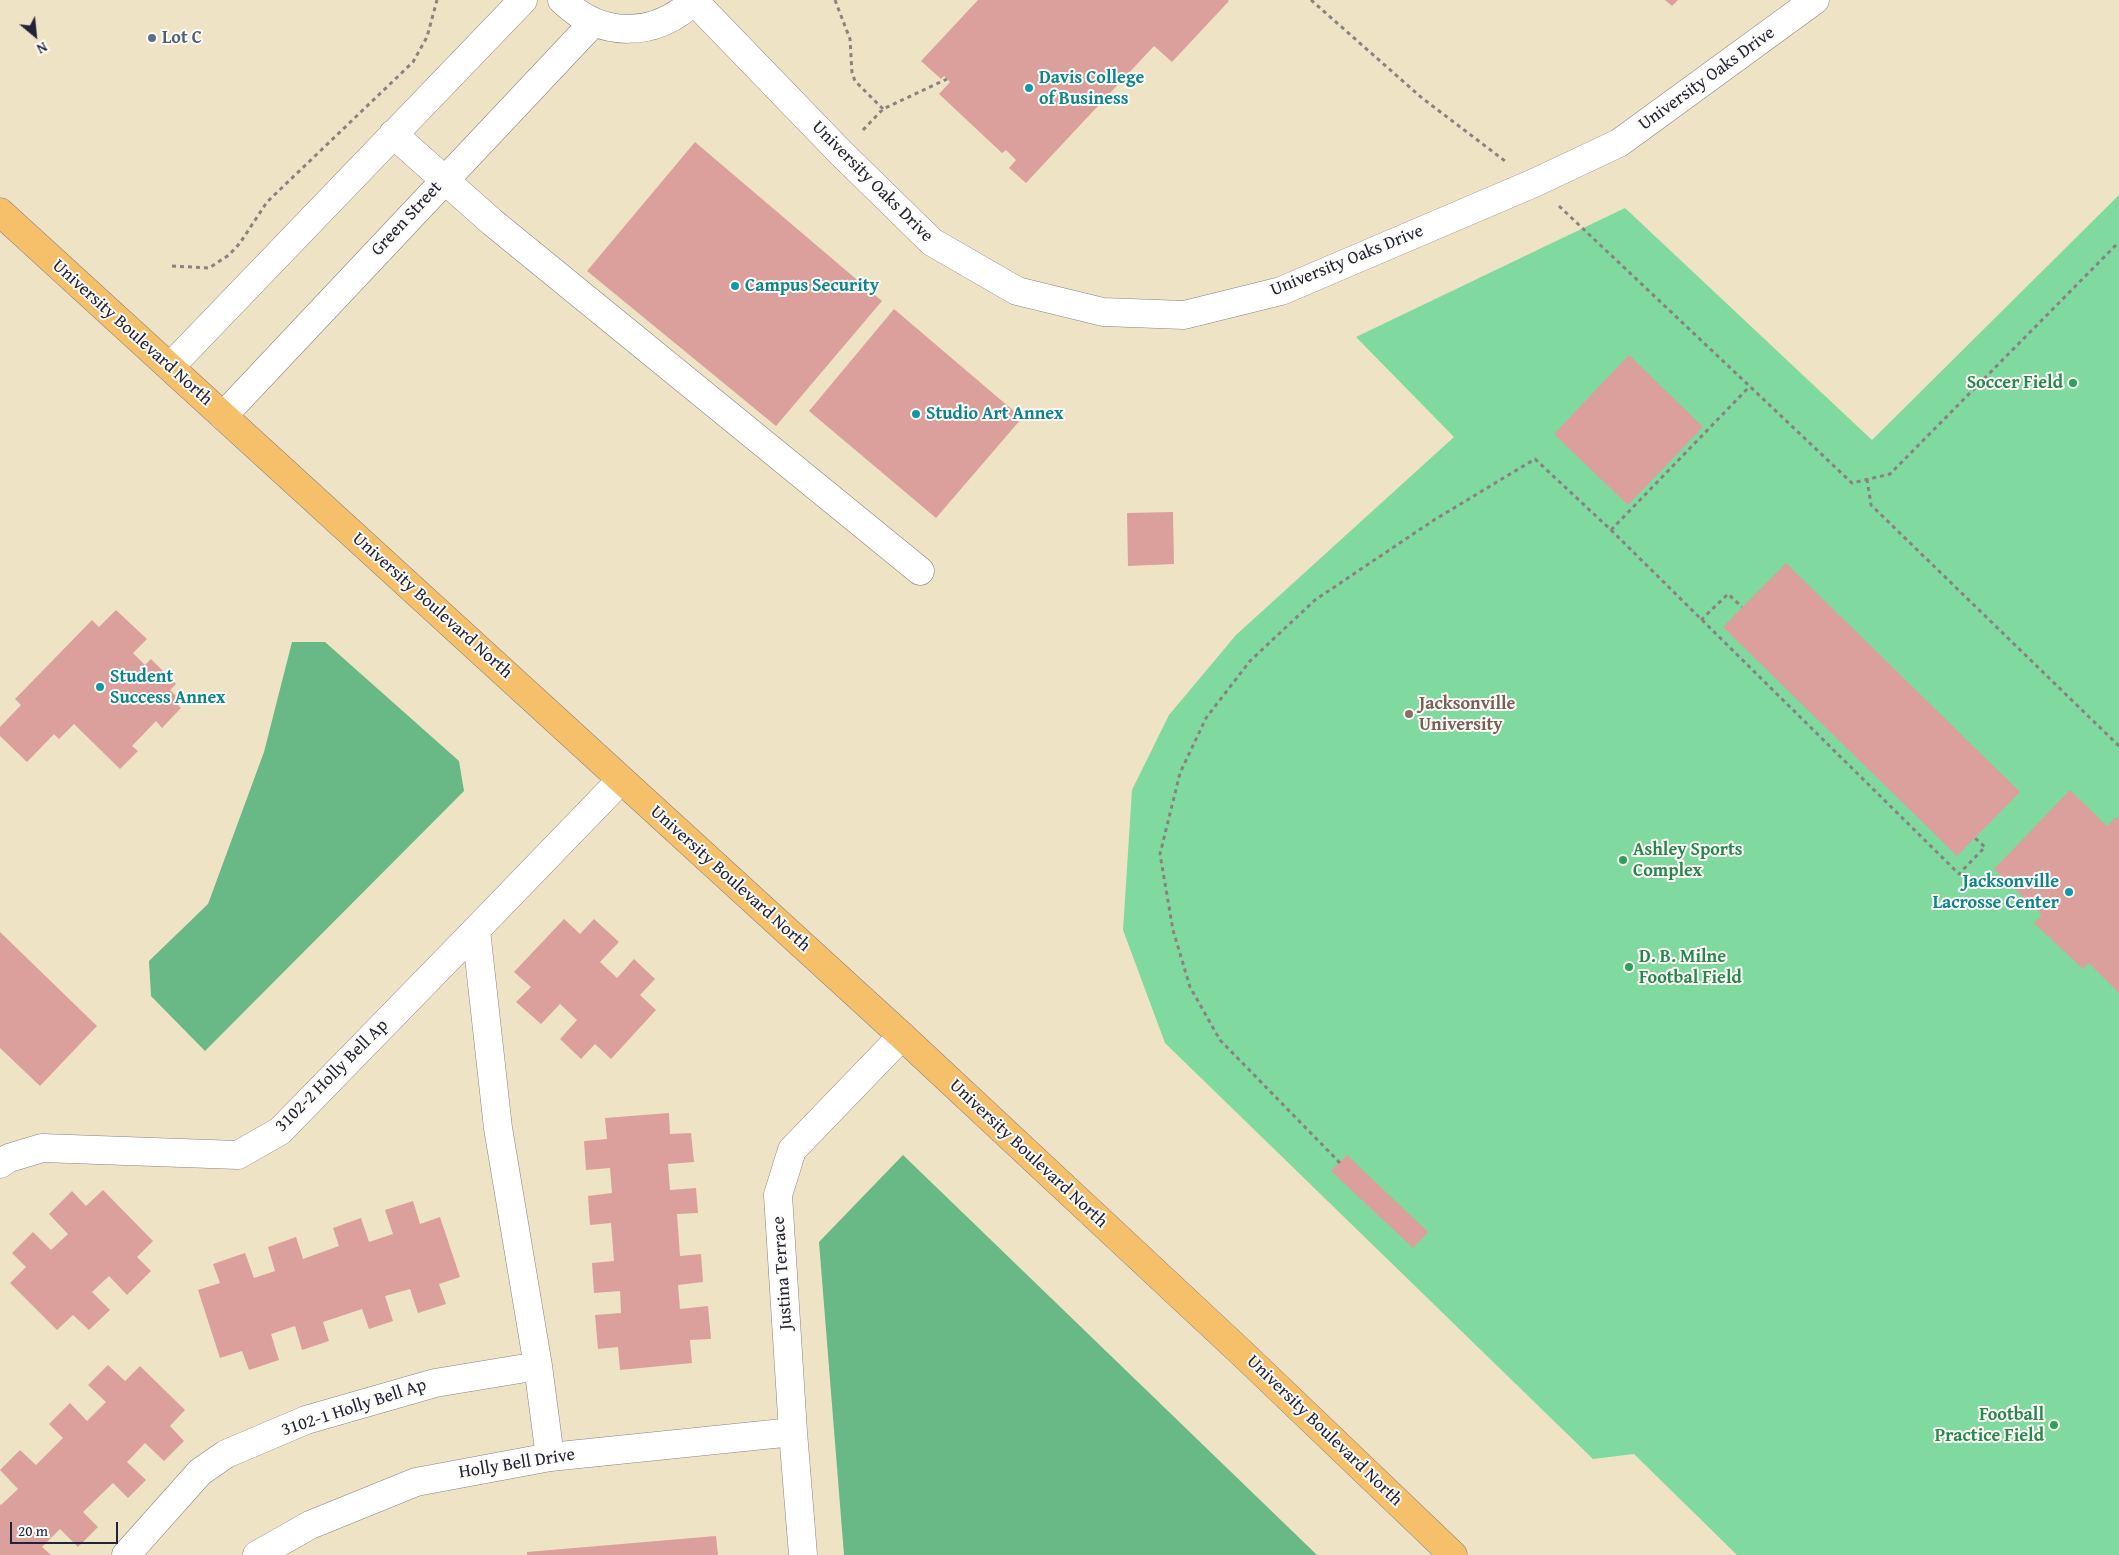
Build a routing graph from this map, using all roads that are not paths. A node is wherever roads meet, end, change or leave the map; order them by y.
1 (523, 0) edge
2 (562, 0) edge
3 (695, 0) edge
4 (1814, 0) edge
5 (593, 23) junction
6 (393, 134) junction
7 (444, 179) junction
8 (0, 212) edge
9 (170, 367) junction
10 (223, 416) junction
11 (920, 571) dead end
12 (622, 780) junction
13 (476, 930) junction
14 (902, 1036) junction
15 (3, 1157) edge
16 (538, 1366) junction
17 (793, 1432) junction
18 (550, 1457) junction
19 (126, 1555) edge
20 (257, 1555) edge
21 (803, 1555) edge
22 (1453, 1555) edge

1 - 6 street
2 - 5 street
3 - 4 street, University Oaks Drive
3 - 5 street
5 - 7 street, Green Street
6 - 7 street
6 - 9 street
7 - 10 street, Green Street
7 - 11 street
8 - 9 main road, University Boulevard North
9 - 10 main road, University Boulevard North
10 - 12 main road, University Boulevard North
12 - 13 street, 3102-2 Holly Bell Ap
12 - 14 main road, University Boulevard North
13 - 15 street, 3102-2 Holly Bell Ap
13 - 16 street
14 - 17 street, Justina Terrace
14 - 22 main road, University Boulevard North
16 - 18 street
16 - 19 street, 3102-1 Holly Bell Ap
17 - 18 street, Holly Bell Drive
17 - 21 street, Justina Terrace
18 - 20 street, Holly Bell Drive

